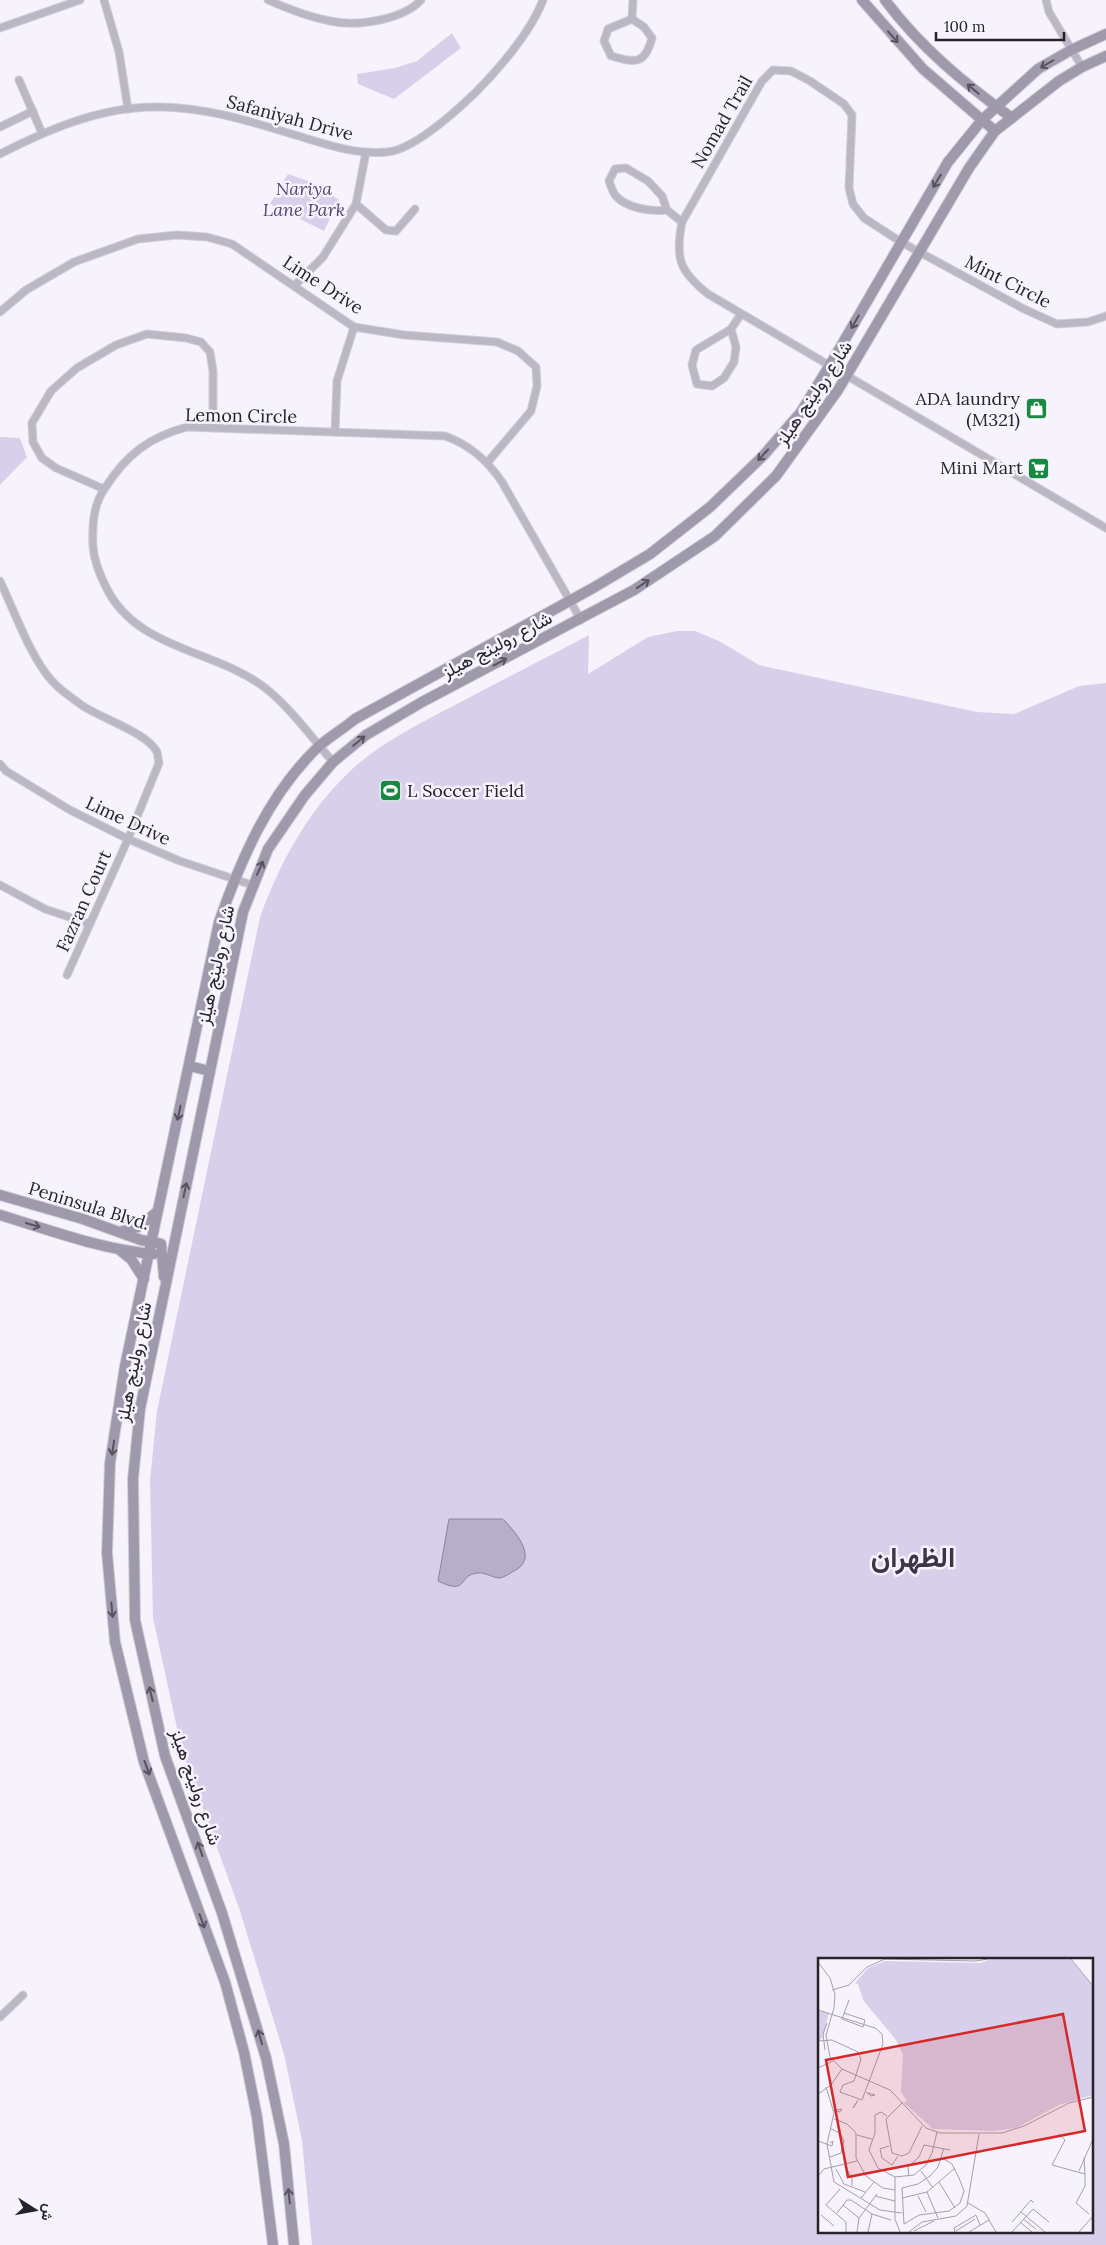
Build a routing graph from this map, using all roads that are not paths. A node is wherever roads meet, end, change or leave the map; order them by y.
1 (80, 0) edge
2 (104, 0) edge
3 (268, 0) edge
4 (421, 0) edge
5 (543, 0) edge
6 (633, 0) edge
7 (862, 0) edge
8 (885, 0) edge
9 (1046, 0) edge
10 (632, 19) junction
11 (0, 28) edge
12 (1106, 34) edge
13 (1071, 50) junction
14 (1106, 56) edge
15 (1082, 67) junction
16 (19, 80) dead end
17 (995, 106) junction
18 (128, 109) junction
19 (33, 111) junction
20 (1012, 118) junction
21 (982, 120) junction
22 (0, 127) edge
23 (995, 131) junction
24 (42, 133) junction
25 (366, 152) junction
26 (0, 154) edge
27 (356, 204) junction
28 (414, 209) dead end
29 (667, 210) junction
30 (682, 222) junction
31 (901, 242) junction
32 (919, 252) junction
33 (295, 285) junction
34 (0, 312) edge
35 (741, 314) junction
36 (1106, 316) edge
37 (354, 327) junction
38 (731, 329) junction
39 (830, 365) junction
40 (847, 375) junction
41 (213, 428) junction
42 (334, 432) junction
43 (487, 463) junction
44 (100, 490) junction
45 (1106, 528) edge
46 (0, 581) edge
47 (570, 600) junction
48 (581, 620) junction
49 (319, 746) junction
50 (333, 762) junction
51 (0, 764) edge
52 (128, 839) junction
53 (234, 879) junction
54 (252, 885) junction
55 (2, 886) edge
56 (0, 895) edge
57 (90, 924) junction
58 (67, 975) dead end
59 (189, 1066) junction
60 (210, 1071) junction
61 (0, 1195) edge
62 (158, 1212) junction
63 (0, 1215) edge
64 (120, 1232) junction
65 (175, 1238) junction
66 (152, 1240) junction
67 (118, 1249) junction
68 (162, 1251) junction
69 (149, 1254) junction
70 (144, 1280) junction
71 (164, 1288) junction
72 (23, 1995) dead end
73 (0, 2017) edge
74 (273, 2245) edge
75 (294, 2245) edge

1 - 11 street
2 - 18 street
3 - 4 street
5 - 25 street, Safaniyah Drive
6 - 10 street
7 -> 21 main road
17 -> 8 main road
9 - 13 street
10 - 10 street
12 - 13 main road, شارع رولينج هيلز
13 - 15 street
13 -> 17 main road, شارع رولينج هيلز
14 - 15 main road, شارع رولينج هيلز
15 - 20 main road, شارع رولينج هيلز
16 - 19 street
17 - 20 main road
17 - 21 main road, شارع رولينج هيلز
18 - 24 street, Safaniyah Drive
18 - 25 street, Safaniyah Drive
19 - 22 street
19 - 24 street
20 - 23 main road, شارع رولينج هيلز
21 - 23 main road
21 -> 31 main road, شارع رولينج هيلز
23 - 32 main road, شارع رولينج هيلز
24 - 26 street, Safaniyah Drive
25 - 27 street
27 - 28 street
27 - 33 street
29 - 29 street
29 - 30 street
30 - 31 street, Nomad Trail
30 - 35 street, Nomad Trail
31 - 32 street, Mint Circle
31 -> 39 main road, شارع رولينج هيلز
32 - 36 street, Mint Circle
32 - 40 main road, شارع رولينج هيلز
33 - 34 street, Lime Drive
33 - 37 street, Lime Drive
35 - 38 street
35 - 39 street, Nomad Trail
37 - 42 street
37 - 43 street, Lime Drive
38 - 38 street
39 - 40 street, Nomad Trail
39 -> 47 main road, شارع رولينج هيلز
40 - 45 street, Nomad Trail
48 -> 40 main road, شارع رولينج هيلز
41 - 42 street, Lemon Circle
41 - 44 street, Lemon Circle
41 - 44 street
42 - 43 street, Lemon Circle
43 - 47 street, Lemon Circle
44 - 49 street, Lemon Circle
46 - 52 street, Fazran Court
47 - 48 street, Lemon Circle
47 - 49 main road, شارع رولينج هيلز
50 -> 48 main road, شارع رولينج هيلز
49 - 50 street, Lemon Circle
49 - 53 main road, شارع رولينج هيلز
54 -> 50 main road, شارع رولينج هيلز
51 - 52 street, Lime Drive
52 - 53 street, Lime Drive
52 - 57 street, Fazran Court
53 - 54 street, Lime Drive
53 - 59 main road, شارع رولينج هيلز
54 - 60 main road, شارع رولينج هيلز
55 - 56 street
55 - 57 street
57 - 58 street, Fazran Court
59 - 60 main road
59 -> 62 main road, شارع رولينج هيلز
65 -> 60 main road, شارع رولينج هيلز
61 - 64 main road, Peninsula Blvd.
62 - 64 main road
62 - 66 main road, شارع رولينج هيلز
63 -> 67 main road, Peninsula Blvd.
64 - 66 main road, Peninsula Blvd.
65 - 68 main road, Peninsula Blvd.
65 - 71 main road, شارع رولينج هيلز
66 - 68 main road, Peninsula Blvd.
66 - 69 main road, شارع رولينج هيلز
67 - 69 main road, Peninsula Blvd.
67 - 70 main road
68 - 69 main road, Peninsula Blvd.
68 - 71 main road, Peninsula Blvd.
69 - 70 main road, شارع رولينج هيلز
70 -> 74 main road, شارع رولينج هيلز
75 -> 71 main road, شارع رولينج هيلز
72 - 73 street

